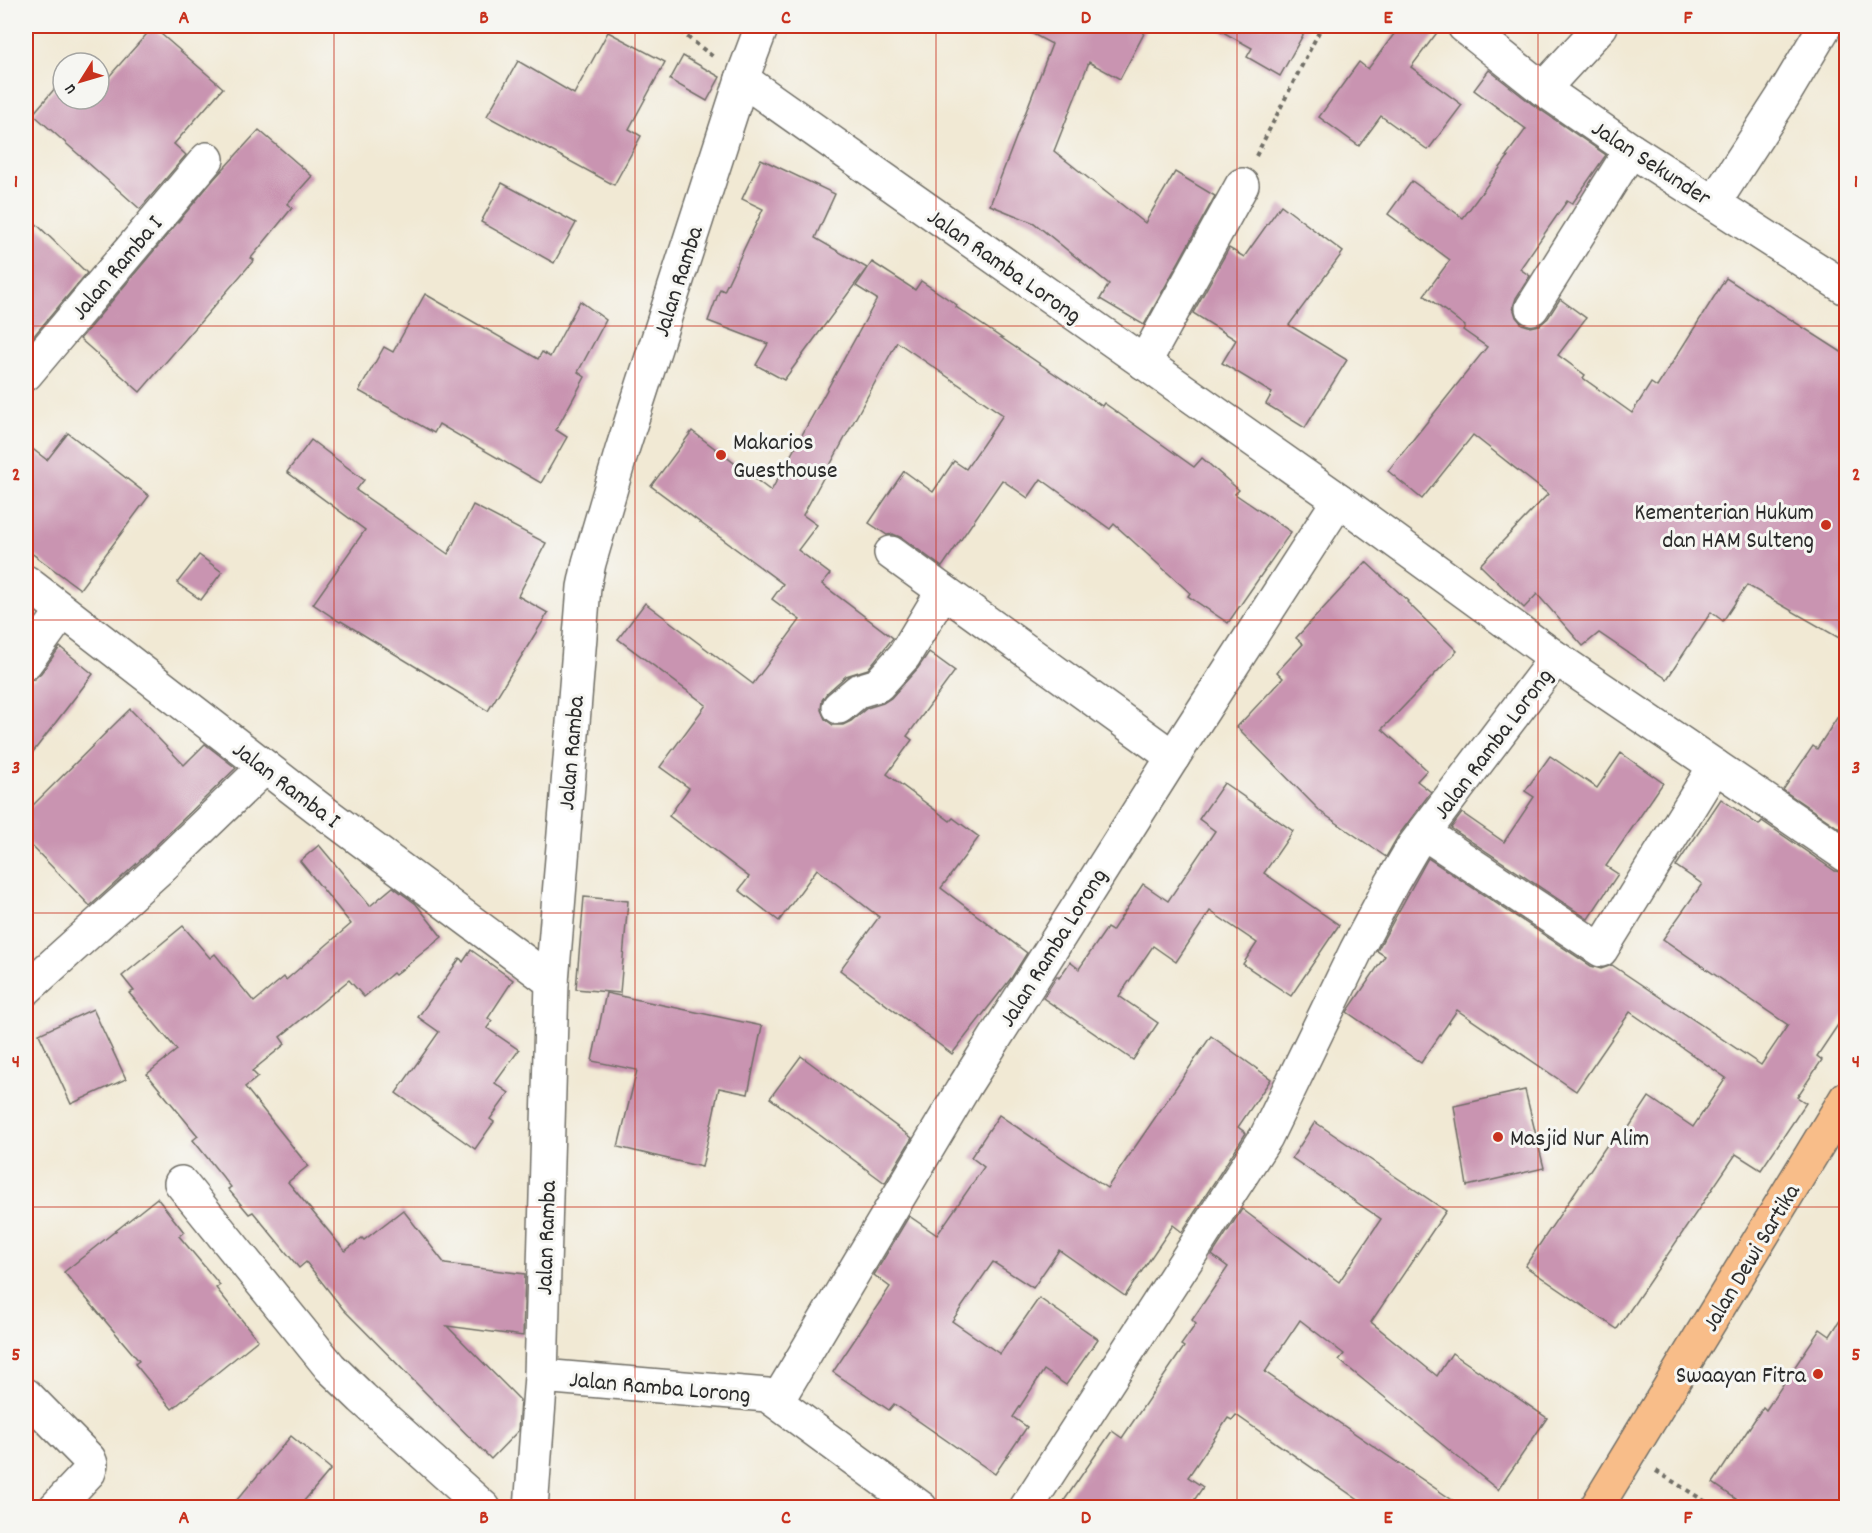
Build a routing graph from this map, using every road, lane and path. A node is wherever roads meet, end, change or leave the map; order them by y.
1 (673, 26) edge
2 (762, 26) edge
3 (1322, 26) edge
4 (1464, 26) edge
5 (1601, 26) edge
6 (1825, 26) edge
7 (742, 79) junction
8 (1542, 89) junction
9 (1631, 150) junction
10 (207, 159) dead end
11 (1242, 184) joint
12 (1714, 203) junction
13 (1846, 288) edge
14 (1532, 308) dead end
15 (1144, 363) junction
16 (26, 374) edge
17 (1339, 500) junction
18 (891, 553) dead end
19 (26, 582) edge
20 (943, 591) junction
21 (63, 611) junction
22 (1556, 658) junction
23 (26, 662) edge
24 (839, 707) dead end
25 (1173, 757) junction
26 (1715, 766) junction
27 (265, 767) junction
28 (1424, 833) junction
29 (1846, 855) edge
30 (552, 982) junction
31 (26, 989) edge
32 (1846, 1098) edge
33 (181, 1184) dead end
34 (541, 1376) junction
35 (26, 1395) edge
36 (777, 1401) junction
37 (1629, 1455) junction
38 (66, 1504) edge
39 (484, 1508) edge
40 (531, 1508) edge
41 (921, 1508) edge
42 (1026, 1508) edge
43 (1596, 1508) edge
44 (1716, 1508) edge

1 - 7 path
2 - 7 street, Jalan Ramba
3 - 11 path
4 - 8 street, Jalan Sekunder
5 - 8 street
6 - 12 street
7 - 15 street, Jalan Ramba Lorong
7 - 30 street, Jalan Ramba
8 - 9 street, Jalan Sekunder
9 - 12 street, Jalan Sekunder
9 - 14 street
10 - 16 street, Jalan Ramba I
11 - 15 street
12 - 13 street, Jalan Sekunder
15 - 17 street, Jalan Ramba Lorong
17 - 22 street, Jalan Ramba Lorong
17 - 25 street, Jalan Ramba Lorong
18 - 20 street
19 - 21 street, Jalan Ramba I
20 - 24 street
20 - 25 street
21 - 23 street
21 - 27 street, Jalan Ramba I
22 - 26 street, Jalan Ramba Lorong
22 - 28 street, Jalan Ramba Lorong
25 - 36 street, Jalan Ramba Lorong
26 - 28 street
26 - 29 street, Jalan Ramba Lorong
27 - 30 street, Jalan Ramba I
27 - 31 street
28 - 42 street, Jalan Ramba Lorong
30 - 34 street, Jalan Ramba
32 - 37 main road, Jalan Dewi Sartika
33 - 39 street
34 - 36 street, Jalan Ramba Lorong
34 - 40 street, Jalan Ramba
35 - 38 street
36 - 41 street, Jalan Ramba Lorong
37 - 43 main road, Jalan Dewi Sartika
37 - 44 path

